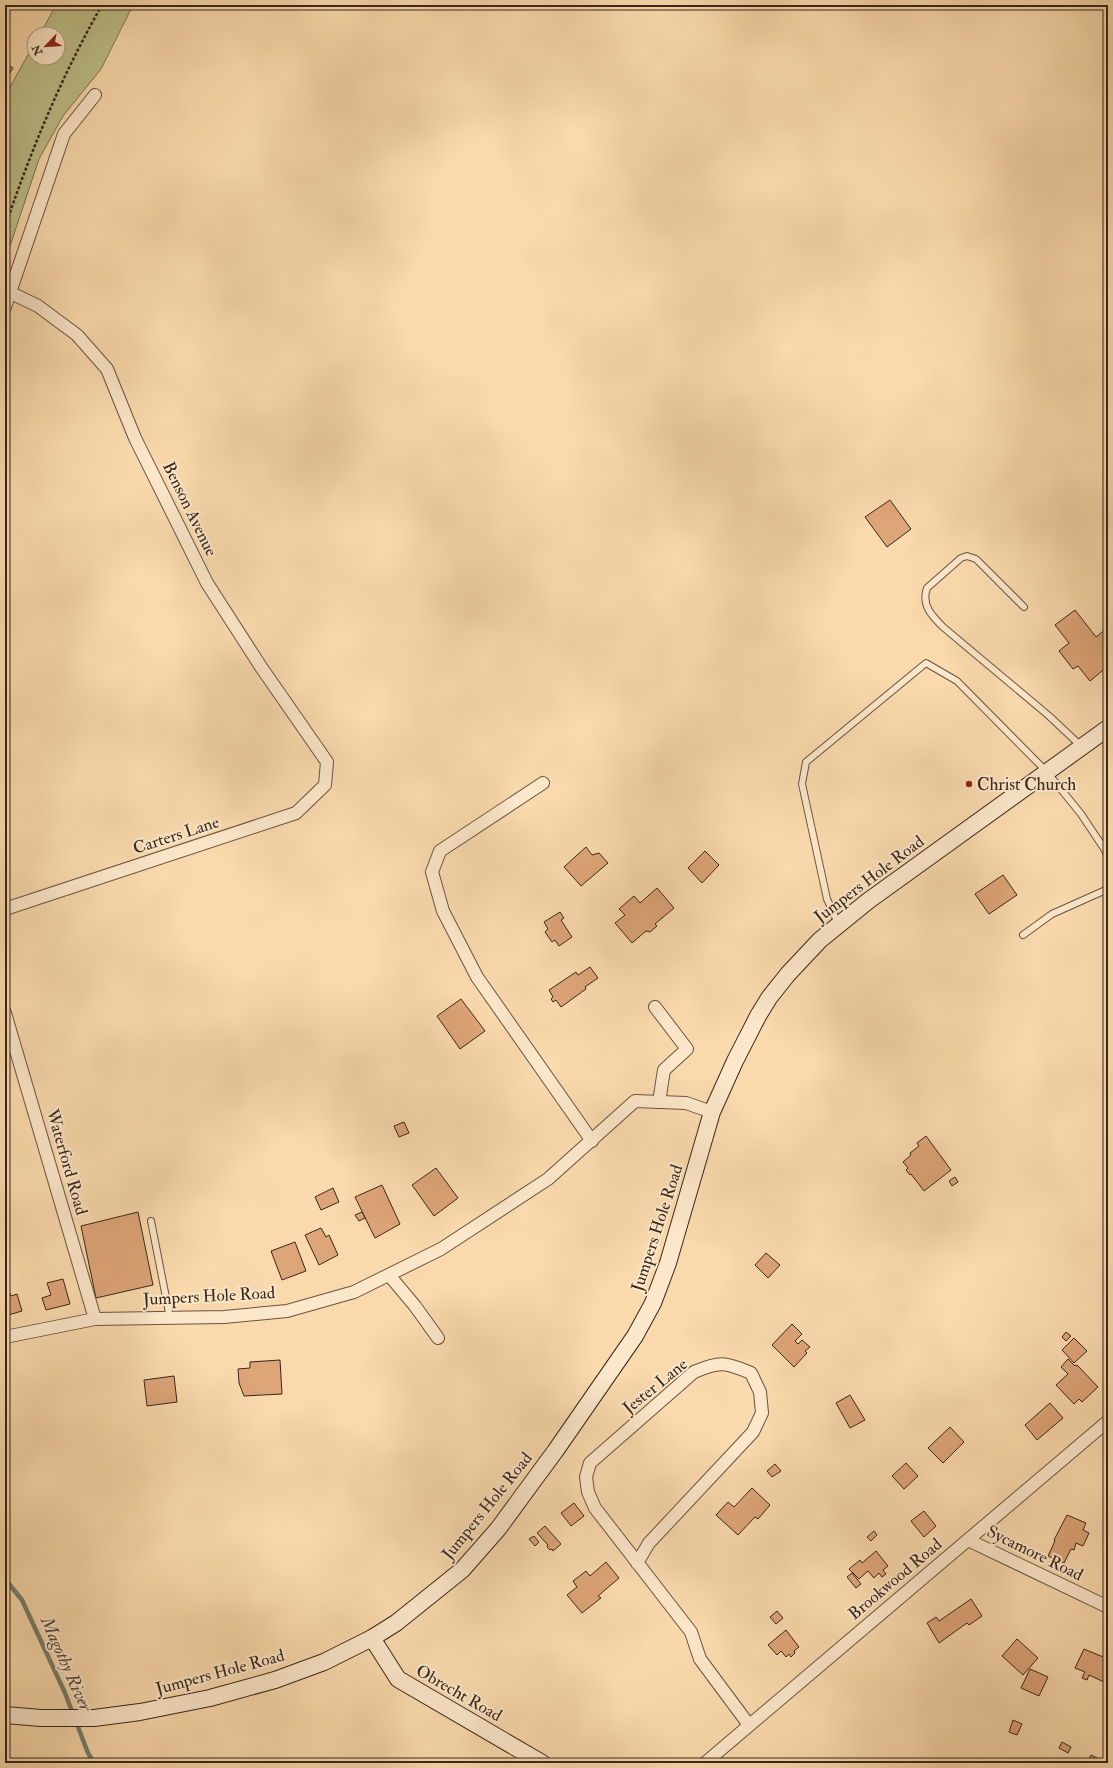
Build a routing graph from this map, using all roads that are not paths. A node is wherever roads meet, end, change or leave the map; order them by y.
1 (95, 95) dead end
2 (9, 292) junction
3 (5, 307) edge
4 (1024, 607) dead end
5 (1108, 728) edge
6 (1082, 747) junction
7 (327, 762) joint
8 (1047, 772) junction
9 (543, 783) dead end
10 (1108, 858) edge
11 (1108, 889) edge
12 (5, 909) edge
13 (839, 925) junction
14 (1023, 935) dead end
15 (655, 1007) dead end
16 (5, 1013) edge
17 (659, 1102) junction
18 (712, 1112) junction
19 (592, 1141) junction
20 (151, 1221) dead end
21 (389, 1275) junction
22 (170, 1318) junction
23 (96, 1319) junction
24 (5, 1337) edge
25 (438, 1338) dead end
26 (1108, 1421) edge
27 (968, 1540) junction
28 (637, 1563) junction
29 (1108, 1607) edge
30 (372, 1638) junction
31 (5, 1715) edge
32 (749, 1725) junction
33 (542, 1763) edge
34 (705, 1763) edge

1 - 2 street
2 - 3 street
2 - 7 street, Benson Avenue
4 - 6 lane
5 - 6 main road, Jumpers Hole Road
6 - 8 main road, Jumpers Hole Road
7 - 12 street, Carters Lane
8 - 10 lane
8 - 13 main road, Jumpers Hole Road
8 - 13 lane
9 - 19 street
11 - 14 lane
13 - 18 main road, Jumpers Hole Road
15 - 17 street
16 - 23 street, Waterford Road
17 - 18 street, Jumpers Hole Road
17 - 19 street, Jumpers Hole Road
18 - 30 main road, Jumpers Hole Road
19 - 21 street, Jumpers Hole Road
20 - 22 lane
21 - 22 street, Jumpers Hole Road
21 - 25 street
22 - 23 street, Jumpers Hole Road
23 - 24 street, Jumpers Hole Road
26 - 27 street, Brookwood Road
27 - 29 street, Sycamore Road
27 - 32 street, Brookwood Road
28 - 28 street, Jester Lane
28 - 32 street, Jester Lane
30 - 31 main road, Jumpers Hole Road
30 - 33 main road, Obrecht Road
32 - 34 street, Brookwood Road

